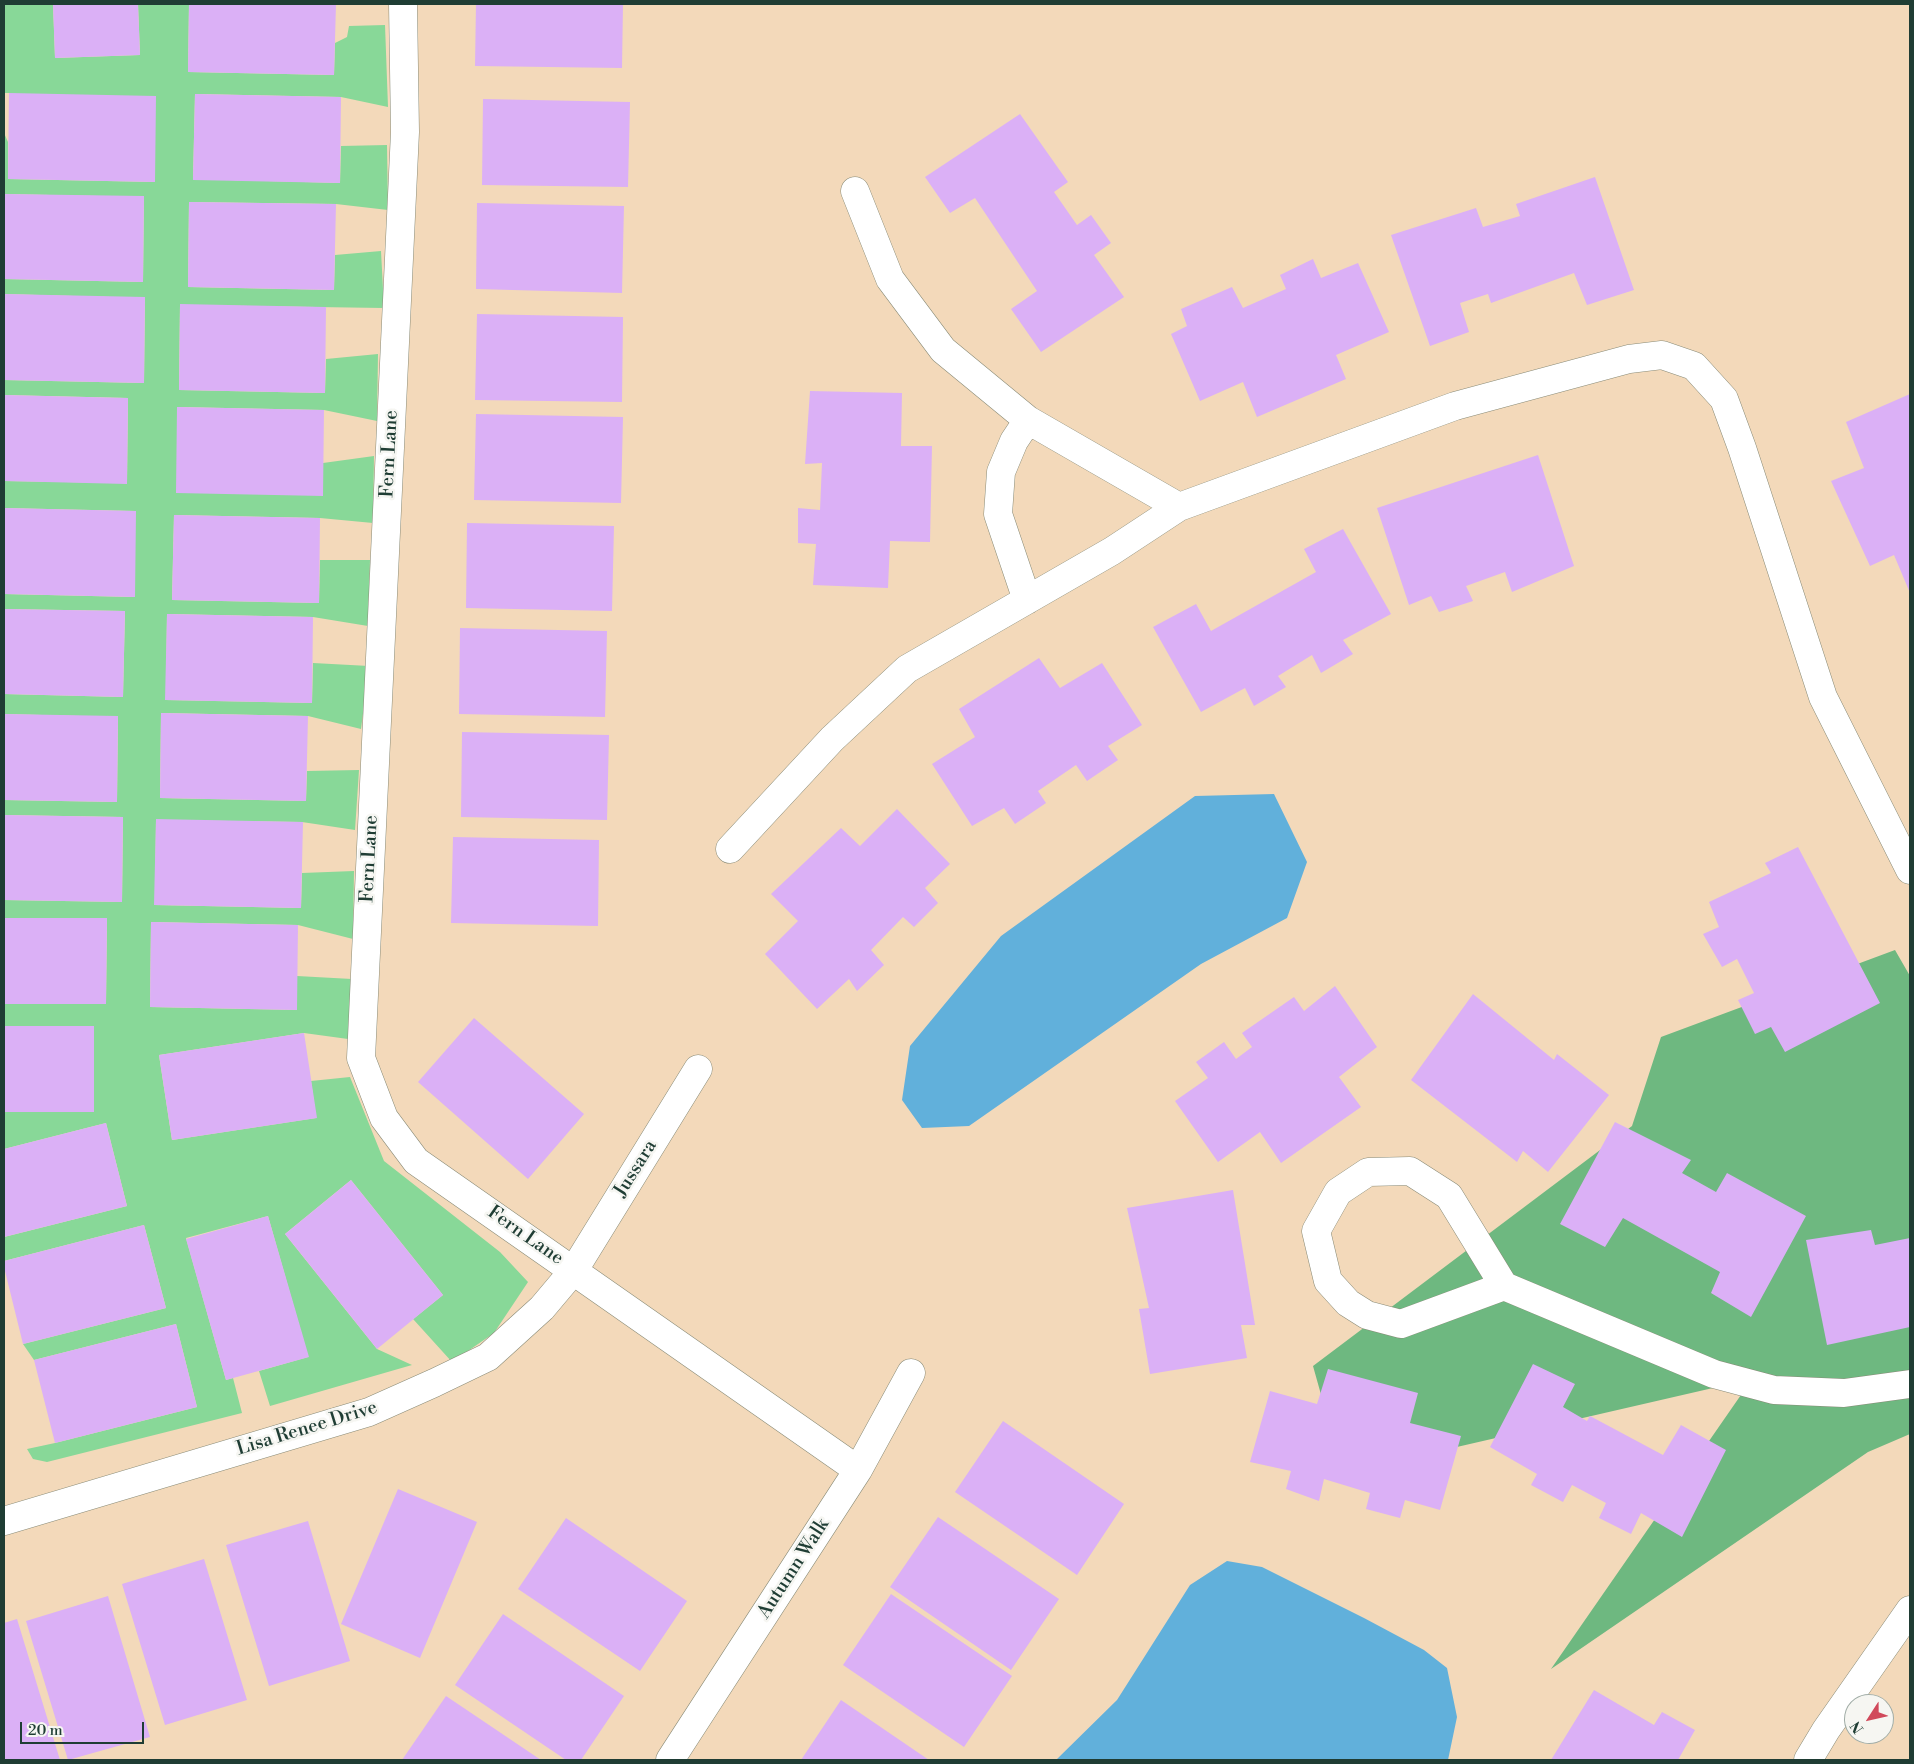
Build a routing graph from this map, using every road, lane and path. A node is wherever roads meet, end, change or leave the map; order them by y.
1 (403, 4) edge
2 (855, 192) dead end
3 (1028, 420) junction
4 (1179, 507) junction
5 (1026, 600) junction
6 (730, 849) dead end
7 (1910, 870) edge
8 (698, 1069) dead end
9 (574, 1270) junction
10 (1504, 1286) junction
11 (911, 1373) dead end
12 (1910, 1384) edge
13 (858, 1470) junction
14 (4, 1521) edge
15 (1910, 1610) edge
16 (670, 1760) edge
17 (1808, 1760) edge

1 - 9 street, Fern Lane
2 - 3 street
3 - 4 street
3 - 5 street
4 - 5 street
4 - 7 street
5 - 6 street
8 - 9 street, Jussara
9 - 13 street, Fern Lane
9 - 14 street, Lisa Renee Drive
10 - 10 street
10 - 12 street
11 - 13 street, Autumn Walk
13 - 16 street, Autumn Walk
15 - 17 street

